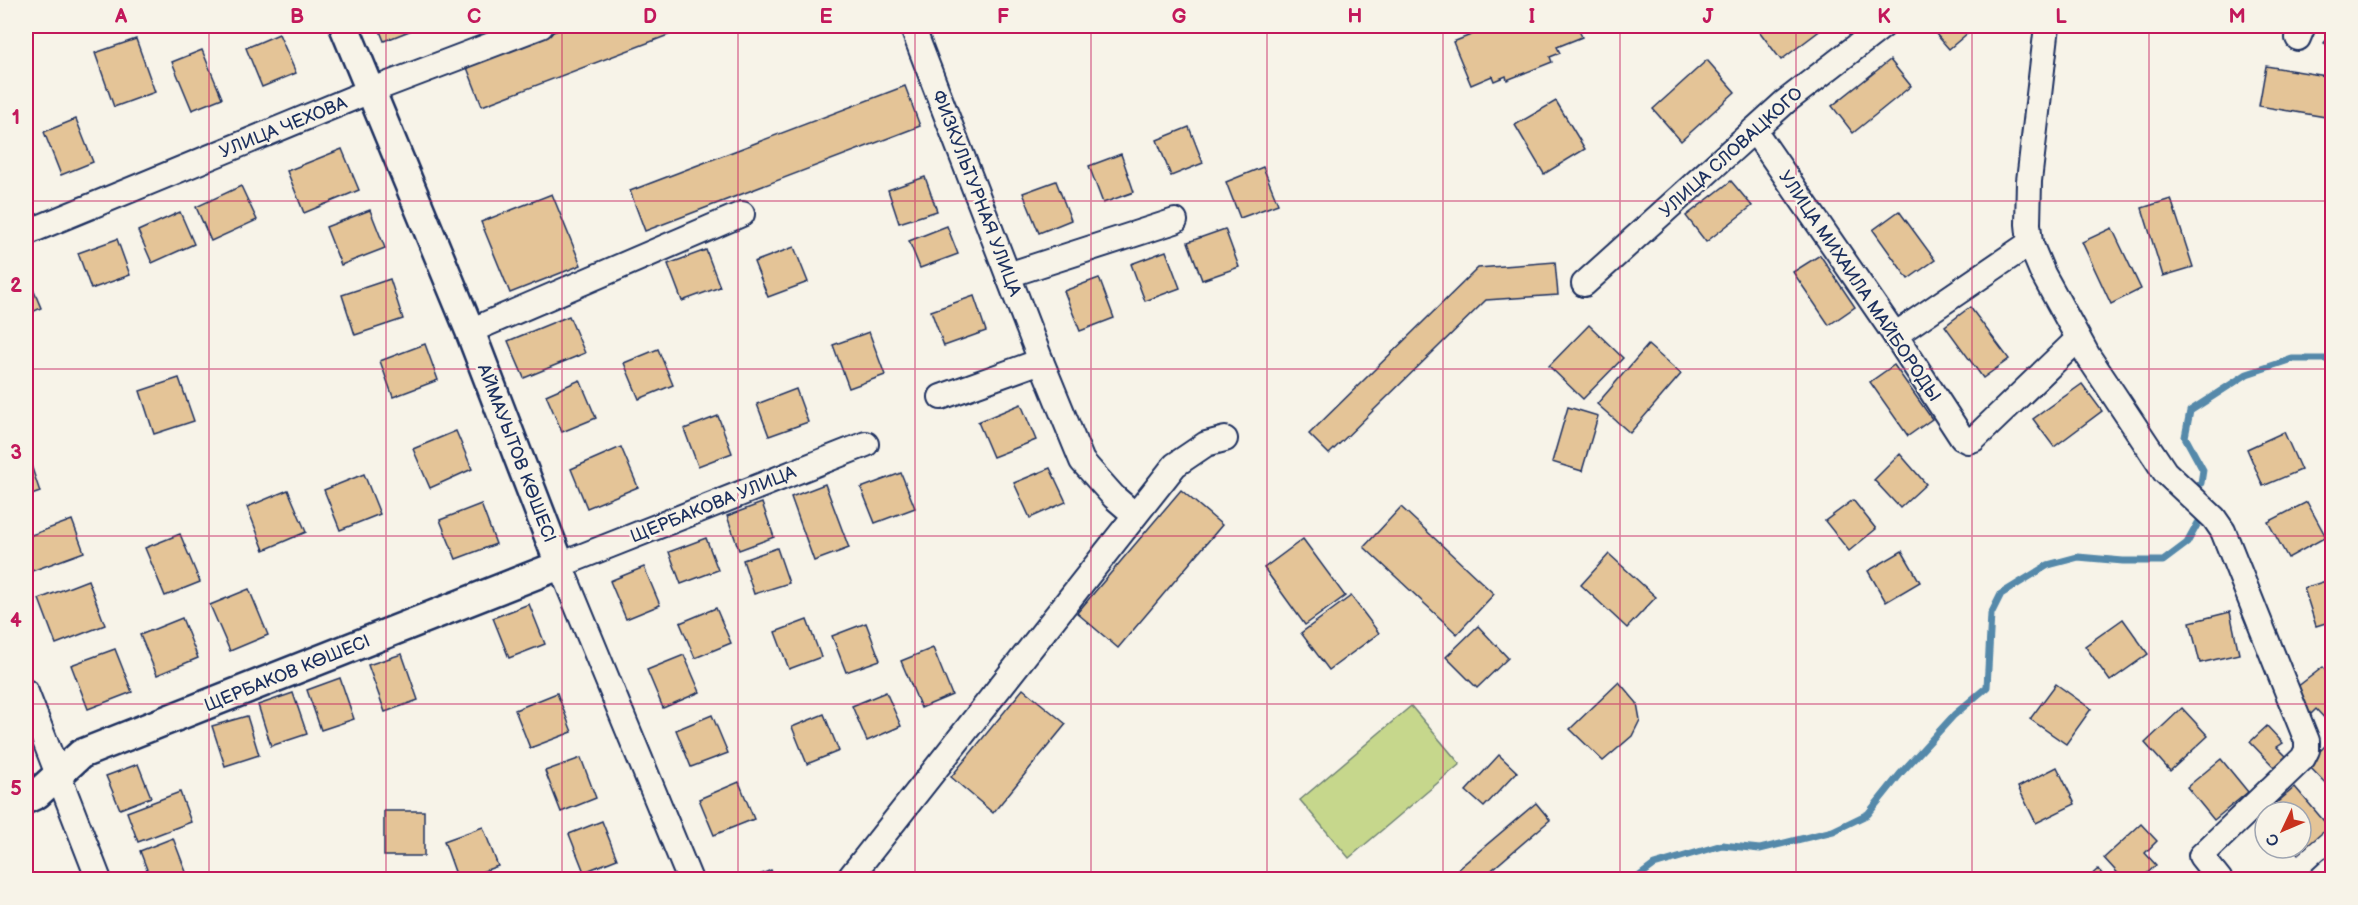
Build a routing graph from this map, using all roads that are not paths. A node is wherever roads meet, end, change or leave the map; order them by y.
1 (344, 26) edge
2 (541, 26) edge
3 (912, 26) edge
4 (1883, 26) edge
5 (2047, 26) edge
6 (370, 92) junction
7 (1754, 130) junction
8 (742, 214) dead end
9 (1175, 220) dead end
10 (26, 233) edge
11 (2030, 243) junction
12 (1008, 275) junction
13 (1584, 284) dead end
14 (470, 332) junction
15 (1895, 335) junction
16 (2078, 339) junction
17 (1041, 361) junction
18 (941, 397) dead end
19 (1225, 439) dead end
20 (866, 444) dead end
21 (1135, 515) junction
22 (560, 565) junction
23 (26, 692) edge
24 (57, 775) junction
25 (26, 799) edge
26 (2332, 869) edge
27 (99, 879) edge
28 (690, 879) edge
29 (848, 879) edge
30 (2220, 879) edge
31 (2320, 879) edge

1 - 6 street, АЙМАУЫТОВ КӨШЕСІ
2 - 6 street, УЛИЦА ЧЕХОВА
3 - 12 street, ФИЗКУЛЬТУРНАЯ УЛИЦА
4 - 7 street, УЛИЦА СЛОВАЦКОГО
5 - 11 street
6 - 10 street, УЛИЦА ЧЕХОВА
6 - 14 street, АЙМАУЫТОВ КӨШЕСІ
7 - 13 street, УЛИЦА СЛОВАЦКОГО
7 - 15 street, УЛИЦА МИХАИЛА МАЙБОРОДЫ
8 - 14 street
9 - 12 street
11 - 15 street
11 - 16 street
12 - 17 street, ФИЗКУЛЬТУРНАЯ УЛИЦА
14 - 22 street, АЙМАУЫТОВ КӨШЕСІ
15 - 16 street, УЛИЦА МИХАИЛА МАЙБОРОДЫ
16 - 30 street
17 - 18 street
17 - 21 street, ФИЗКУЛЬТУРНАЯ УЛИЦА
19 - 21 street
20 - 22 street, ЩЕРБАКОВА УЛИЦА
21 - 29 street
22 - 24 street, ЩЕРБАКОВ КӨШЕСІ
22 - 28 street, АЙМАУЫТОВ КӨШЕСІ
23 - 24 street
24 - 25 street, ЩЕРБАКОВ КӨШЕСІ
24 - 27 street
26 - 31 street

